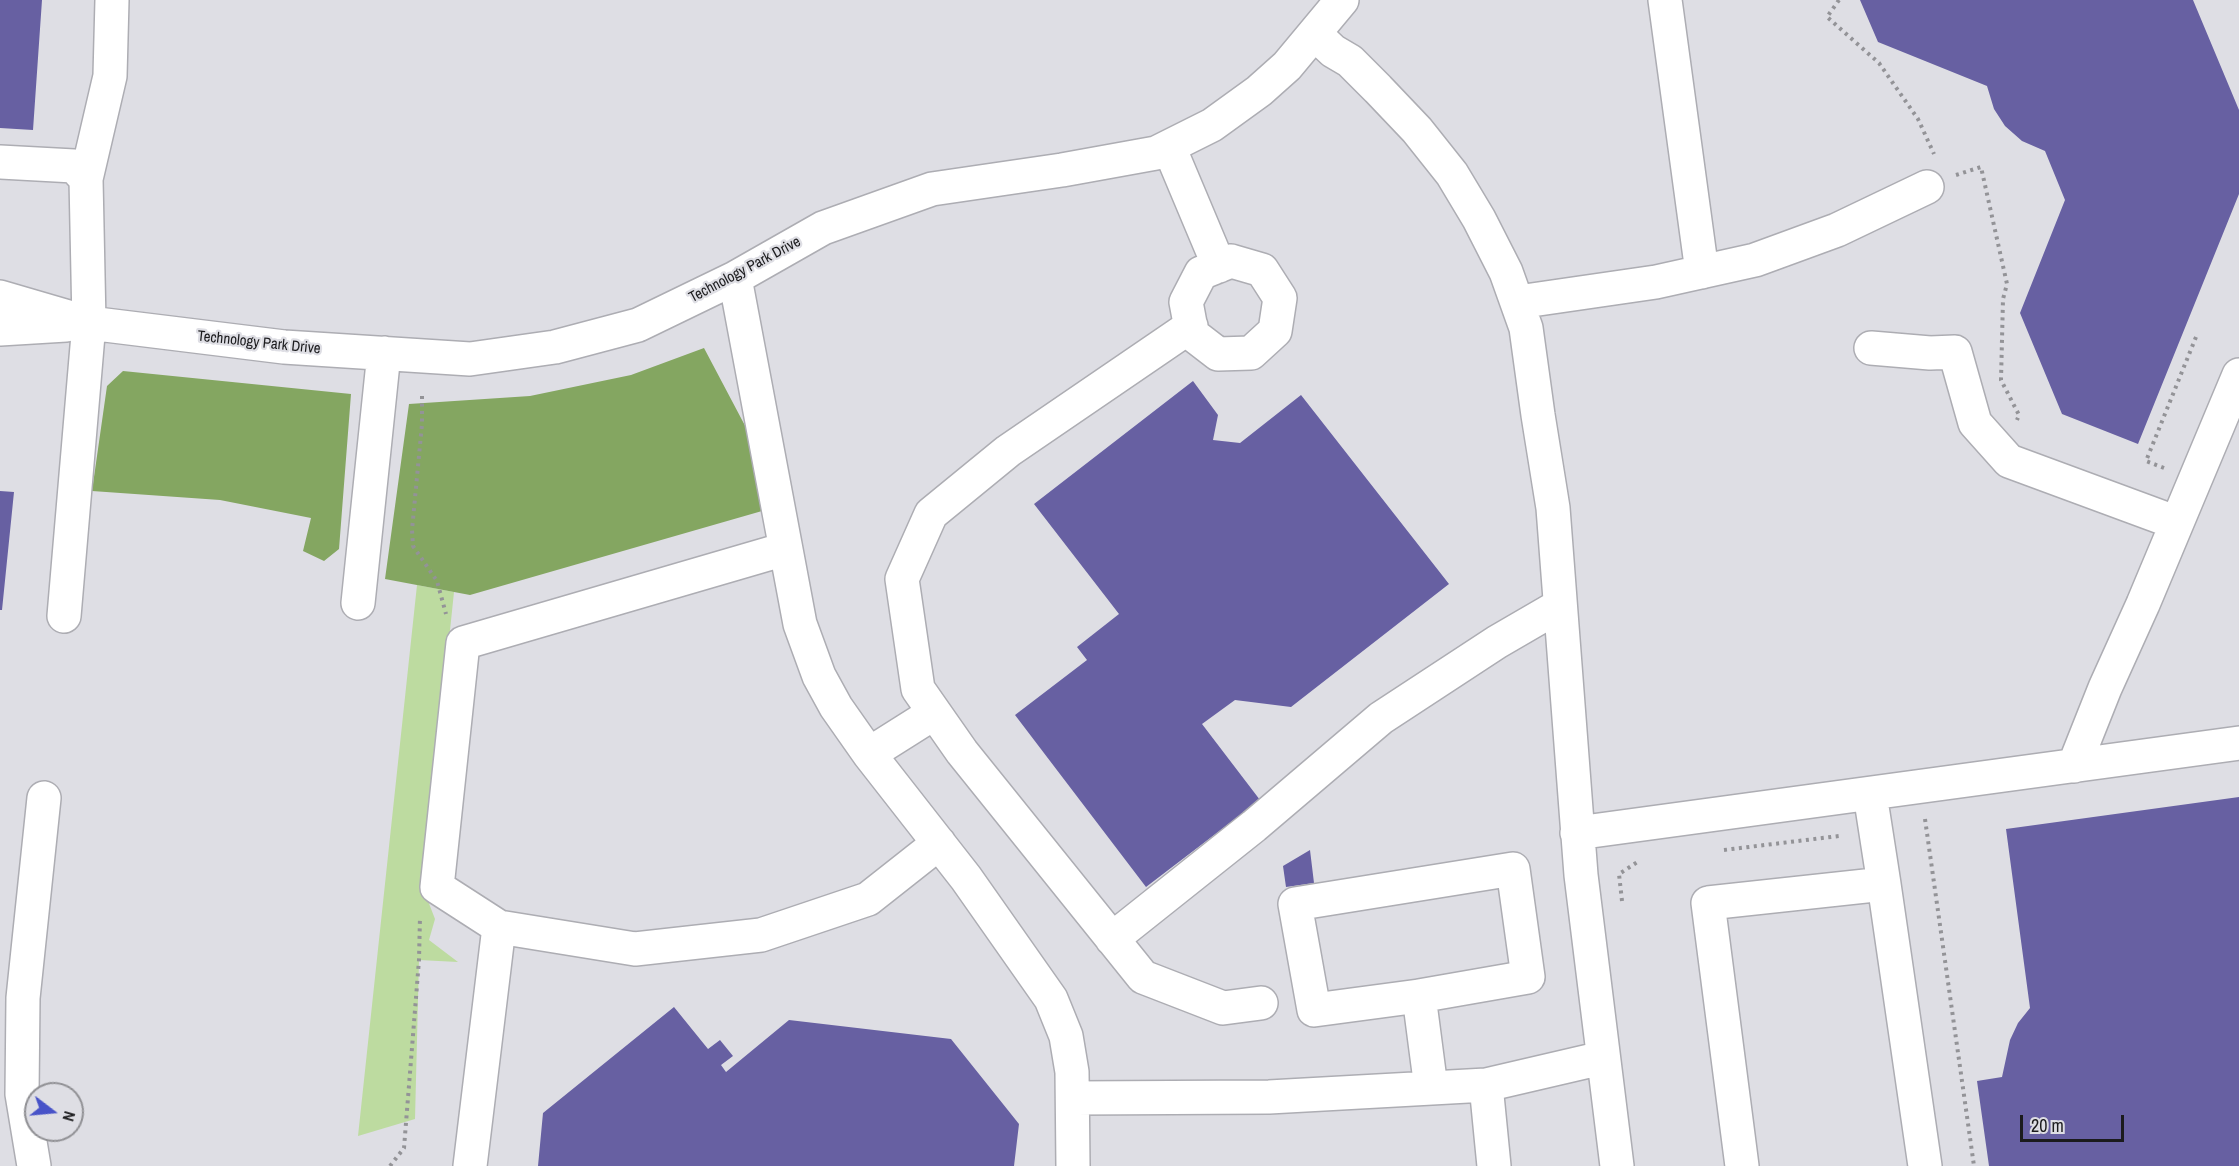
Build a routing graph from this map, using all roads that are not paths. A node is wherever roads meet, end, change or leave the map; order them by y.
1 (112, 0) edge
2 (1342, 0) edge
3 (1665, 0) edge
4 (1315, 34) junction
5 (1169, 147) junction
6 (0, 162) edge
7 (86, 179) junction
8 (1926, 187) dead end
9 (1219, 266) junction
10 (1702, 272) junction
11 (735, 278) junction
12 (0, 297) edge
13 (1518, 302) junction
14 (89, 323) junction
15 (1191, 326) junction
16 (0, 329) edge
17 (1871, 348) dead end
18 (384, 353) junction
19 (2239, 375) edge
20 (2177, 523) junction
21 (785, 549) junction
22 (358, 603) dead end
23 (1559, 606) junction
24 (64, 616) dead end
25 (934, 713) junction
26 (2239, 743) edge
27 (869, 754) junction
28 (2074, 766) junction
29 (1870, 794) junction
30 (44, 798) dead end
31 (1578, 833) junction
32 (939, 843) junction
33 (1884, 884) junction
34 (498, 927) junction
35 (1112, 939) junction
36 (1419, 996) junction
37 (1261, 1003) dead end
38 (1602, 1058) junction
39 (1486, 1085) junction
40 (1431, 1088) junction
41 (1074, 1098) junction
42 (34, 1166) edge
43 (470, 1166) edge
44 (1074, 1166) edge
45 (1494, 1166) edge
46 (1617, 1166) edge
47 (1742, 1166) edge
48 (1924, 1166) edge

1 - 7 street
2 - 4 street, Technology Park Drive
3 - 10 street
4 - 5 street, Technology Park Drive
4 - 13 street
5 - 9 street
5 - 11 street, Technology Park Drive
6 - 7 street
7 - 14 street
8 - 10 street
9 - 15 street
9 - 15 street
10 - 13 street
11 - 18 street, Technology Park Drive
11 - 21 street
12 - 14 street, Technology Park Drive
13 - 23 street
14 - 16 street, Technology Park Drive
14 - 18 street, Technology Park Drive
14 - 24 street
15 - 25 street
17 - 20 street
18 - 22 street
19 - 20 street
20 - 28 street
21 - 27 street
21 - 34 street
23 - 31 street
23 - 35 street
25 - 27 street
25 - 35 street
26 - 28 street
27 - 32 street
28 - 29 street
29 - 31 street
29 - 33 street
30 - 42 street
31 - 38 street
32 - 34 street
32 - 41 street
33 - 47 street
33 - 48 street
34 - 43 street
35 - 37 street
36 - 36 street
36 - 40 street
38 - 39 street
38 - 46 street
39 - 40 street
39 - 45 street
40 - 41 street
41 - 44 street

